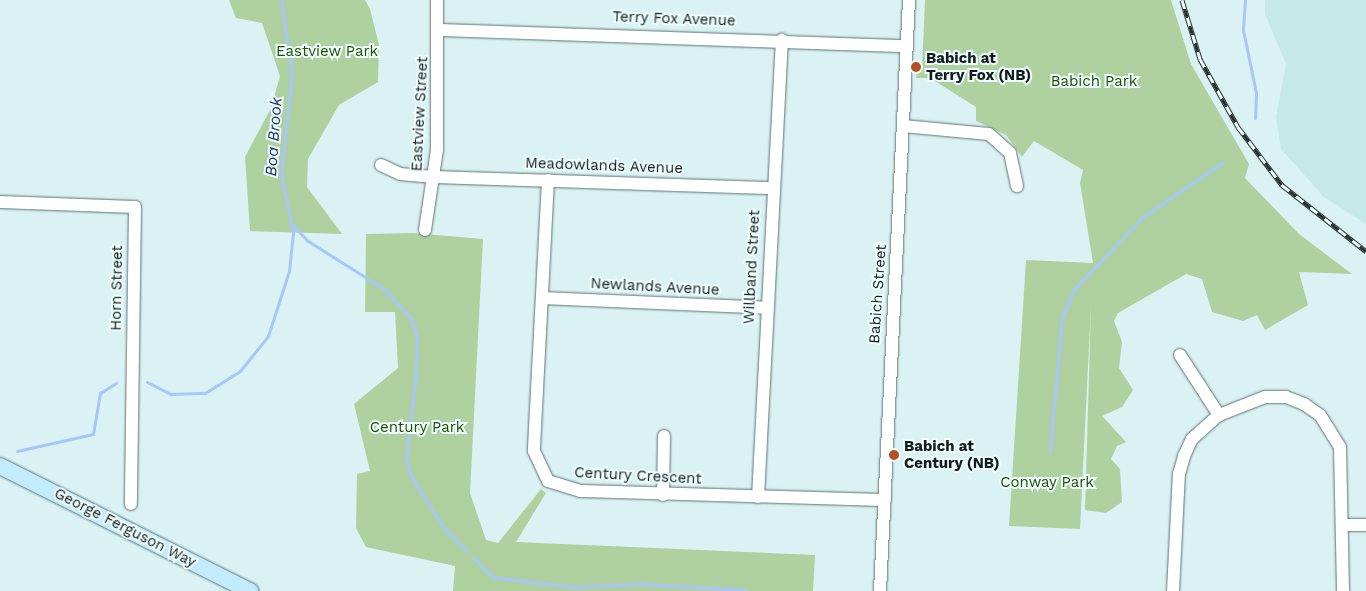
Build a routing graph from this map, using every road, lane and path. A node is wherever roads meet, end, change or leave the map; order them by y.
1 (437, 0) edge
2 (909, 0) edge
3 (440, 30) junction
4 (782, 40) junction
5 (907, 46) junction
6 (903, 126) junction
7 (381, 165) dead end
8 (434, 177) junction
9 (548, 180) junction
10 (1016, 186) dead end
11 (774, 188) junction
12 (0, 202) edge
13 (425, 230) dead end
14 (542, 298) junction
15 (767, 308) junction
16 (1180, 354) dead end
17 (1218, 415) junction
18 (664, 436) dead end
19 (0, 466) edge
20 (663, 495) junction
21 (758, 497) junction
22 (885, 500) junction
23 (131, 504) dead end
24 (1343, 525) junction
25 (1366, 525) edge
26 (250, 591) edge
27 (880, 591) edge
28 (1173, 591) edge
29 (1343, 591) edge

1 - 3 street, Eastview Street
2 - 5 street, Babich Street
3 - 4 street, Terry Fox Avenue
3 - 8 street, Eastview Street
4 - 5 street, Terry Fox Avenue
4 - 11 street, Willband Street
5 - 6 street, Babich Street
6 - 10 street
6 - 22 street, Babich Street
7 - 8 street, Meadowlands Avenue
8 - 9 street, Meadowlands Avenue
8 - 13 street, Eastview Street
9 - 11 street, Meadowlands Avenue
9 - 14 street, Century Crescent
11 - 15 street, Willband Street
12 - 23 street, Horn Street
14 - 15 street, Newlands Avenue
14 - 20 street, Century Crescent
15 - 21 street, Willband Street
16 - 17 street
17 - 24 street
17 - 28 street
18 - 20 street
19 - 26 main road, George Ferguson Way
20 - 21 street, Century Crescent
21 - 22 street, Century Crescent
22 - 27 street, Babich Street
24 - 25 street
24 - 29 street

